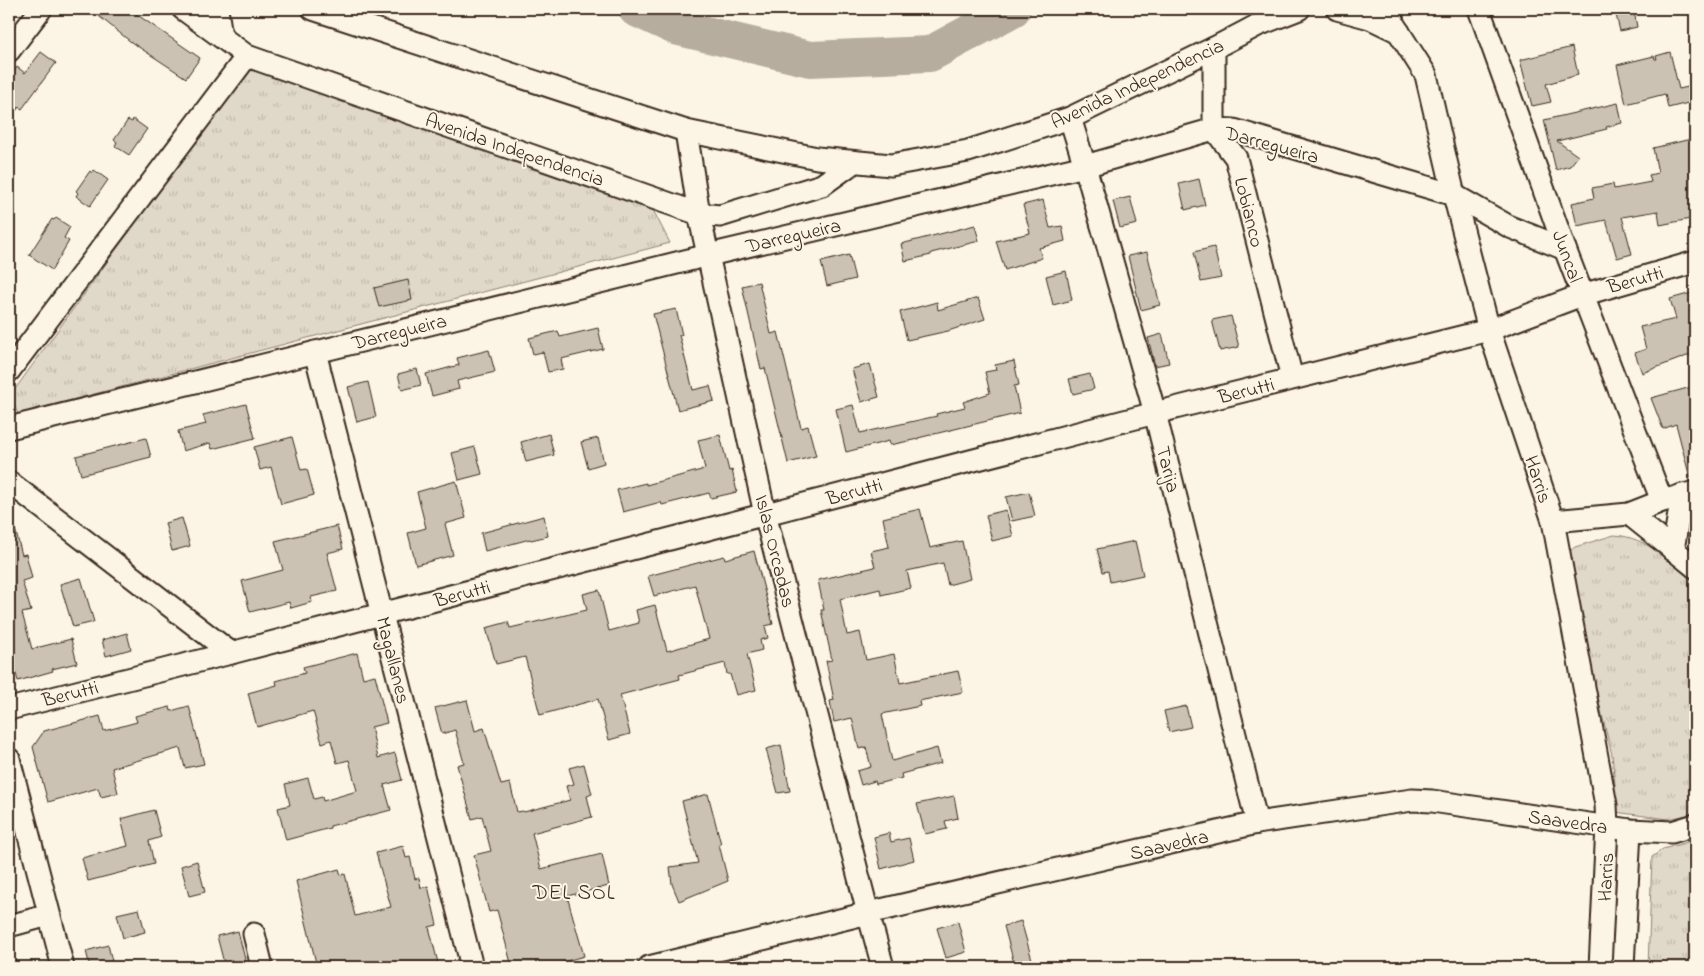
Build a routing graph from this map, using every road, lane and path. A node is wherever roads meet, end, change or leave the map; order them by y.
1 (41, 9) edge
2 (183, 9) edge
3 (217, 9) edge
4 (313, 9) edge
5 (1299, 9) edge
6 (1337, 9) edge
7 (1391, 9) edge
8 (1479, 9) edge
9 (1399, 32) junction
10 (220, 36) junction
11 (1214, 48) junction
12 (9, 51) edge
13 (247, 56) junction
14 (1070, 118) junction
15 (1214, 129) junction
16 (686, 131) junction
17 (854, 162) junction
18 (1085, 166) junction
19 (1454, 195) junction
20 (699, 214) junction
21 (1565, 249) junction
22 (708, 255) junction
23 (1695, 262) edge
24 (1582, 295) junction
25 (1489, 330) junction
26 (315, 352) junction
27 (9, 371) edge
28 (1292, 378) junction
29 (1155, 413) junction
30 (9, 428) edge
31 (9, 482) edge
32 (1680, 496) edge
33 (766, 514) junction
34 (1629, 514) junction
35 (1553, 521) junction
36 (1673, 550) junction
37 (1695, 567) edge
38 (382, 614) junction
39 (231, 653) junction
40 (9, 709) edge
41 (9, 759) edge
42 (1257, 823) junction
43 (1607, 826) junction
44 (1695, 826) edge
45 (1630, 830) junction
46 (868, 913) junction
47 (49, 915) junction
48 (9, 926) edge
49 (254, 934) dead end
50 (63, 967) edge
51 (262, 967) edge
52 (472, 967) edge
53 (649, 967) edge
54 (884, 967) edge
55 (1600, 967) edge
56 (1622, 967) edge

1 - 12 street
2 - 10 street, Avenida Independencia
3 - 10 street
4 - 16 street, Avenida Independencia
5 - 11 street, Avenida Independencia
6 - 9 street
7 - 9 street, Harris
8 - 21 street, Juncal
9 - 19 street, Harris
10 - 13 street, Avenida Independencia
11 - 14 street, Avenida Independencia
11 - 15 street
13 - 20 street, Avenida Independencia
13 - 27 street
14 - 17 street, Avenida Independencia
14 - 18 street, Tarija
15 - 18 street, Darregueira
15 - 19 street, Darregueira
15 - 28 street, Lobianco
16 - 17 street, Avenida Independencia
16 - 20 street, Islas Orcadas
17 - 20 street, Avenida Independencia
18 - 22 street, Darregueira
18 - 29 street, Tarija
19 - 21 street, Darregueira
19 - 25 street, Harris
20 - 22 street, Islas Orcadas
21 - 24 street, Juncal
22 - 26 street, Darregueira
22 - 33 street, Islas Orcadas
23 - 24 street, Berutti
24 - 25 street, Berutti
24 - 32 street, Juncal
25 - 28 street, Berutti
25 - 35 street, Harris
26 - 30 street, Darregueira
26 - 38 street, Magallanes
28 - 29 street, Berutti
29 - 33 street, Berutti
29 - 42 street, Tarija
31 - 39 street
32 - 34 street
32 - 36 street
33 - 38 street, Berutti
33 - 46 street, Islas Orcadas
34 - 35 street
34 - 36 street
35 - 43 street, Harris
36 - 37 street
38 - 39 street, Berutti
38 - 52 street, Magallanes
39 - 40 street, Berutti
41 - 47 street
42 - 43 street, Saavedra
42 - 46 street, Saavedra
43 - 45 street, Saavedra
43 - 55 street, Harris
44 - 45 street, Saavedra
45 - 56 street, Harris
46 - 53 street, Saavedra
46 - 54 street, Islas Orcadas
47 - 48 street
47 - 50 street
49 - 51 street

